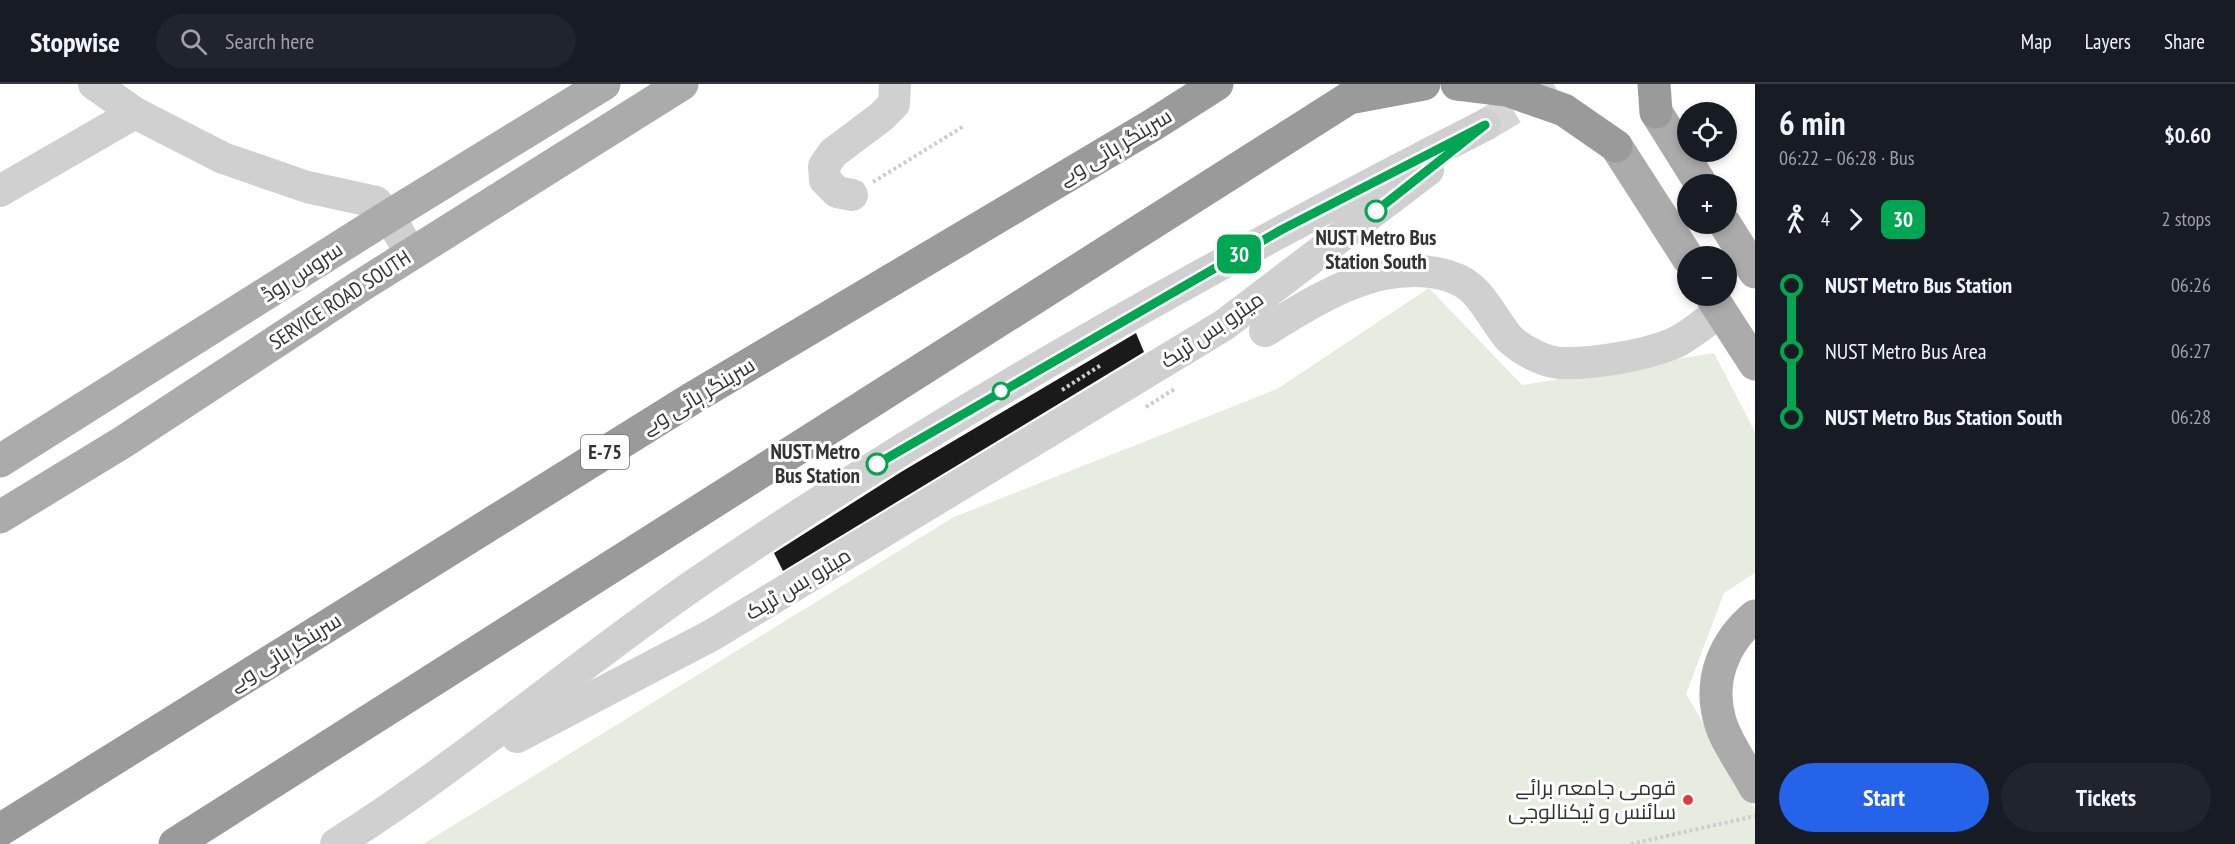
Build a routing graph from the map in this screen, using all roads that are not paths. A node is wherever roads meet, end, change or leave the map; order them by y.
1 (94, 84) edge
2 (604, 84) edge
3 (682, 84) edge
4 (895, 84) edge
5 (1184, 84) edge
6 (1217, 84) edge
7 (1424, 84) edge
8 (1457, 84) edge
9 (1359, 91) edge
10 (1655, 98) edge
11 (135, 113) junction
12 (1151, 126) junction
13 (1616, 146) joint
14 (488, 154) junction
15 (1696, 174) edge
16 (516, 188) junction
17 (0, 190) edge
18 (852, 195) road end
19 (389, 216) junction
20 (1731, 234) edge
21 (1680, 246) edge
22 (411, 254) junction
23 (1755, 272) edge
24 (1713, 306) edge
25 (1718, 306) edge
26 (1265, 331) dead end
27 (1755, 364) edge
28 (0, 461) edge
29 (0, 517) edge
30 (1755, 616) edge
31 (433, 780) junction
32 (1755, 787) edge
33 (0, 831) edge
34 (175, 844) edge
35 (336, 844) edge

1 - 11 street
2 - 14 main road, سروس روڈ
3 - 16 main road, SERVICE ROAD SOUTH
4 - 18 street
5 - 12 highway
6 - 12 highway, سرینگر ہائی وے / E-75
7 - 9 highway
8 - 13 highway
9 - 34 highway
10 - 15 main road
11 - 17 street
11 - 19 street
12 - 33 highway, سرینگر ہائی وے / E-75
13 - 21 main road
14 - 16 main road
14 - 19 main road, سروس روڈ
16 - 22 main road, SERVICE ROAD SOUTH
19 - 22 street
19 - 28 main road, سروس روڈ
20 - 23 main road
22 - 29 main road, SERVICE ROAD SOUTH
24 - 26 street
25 - 27 main road
30 - 32 main road
31 - 31 street, میٹرو بس ٹریک
31 - 35 street, میٹرو بس ٹریک

